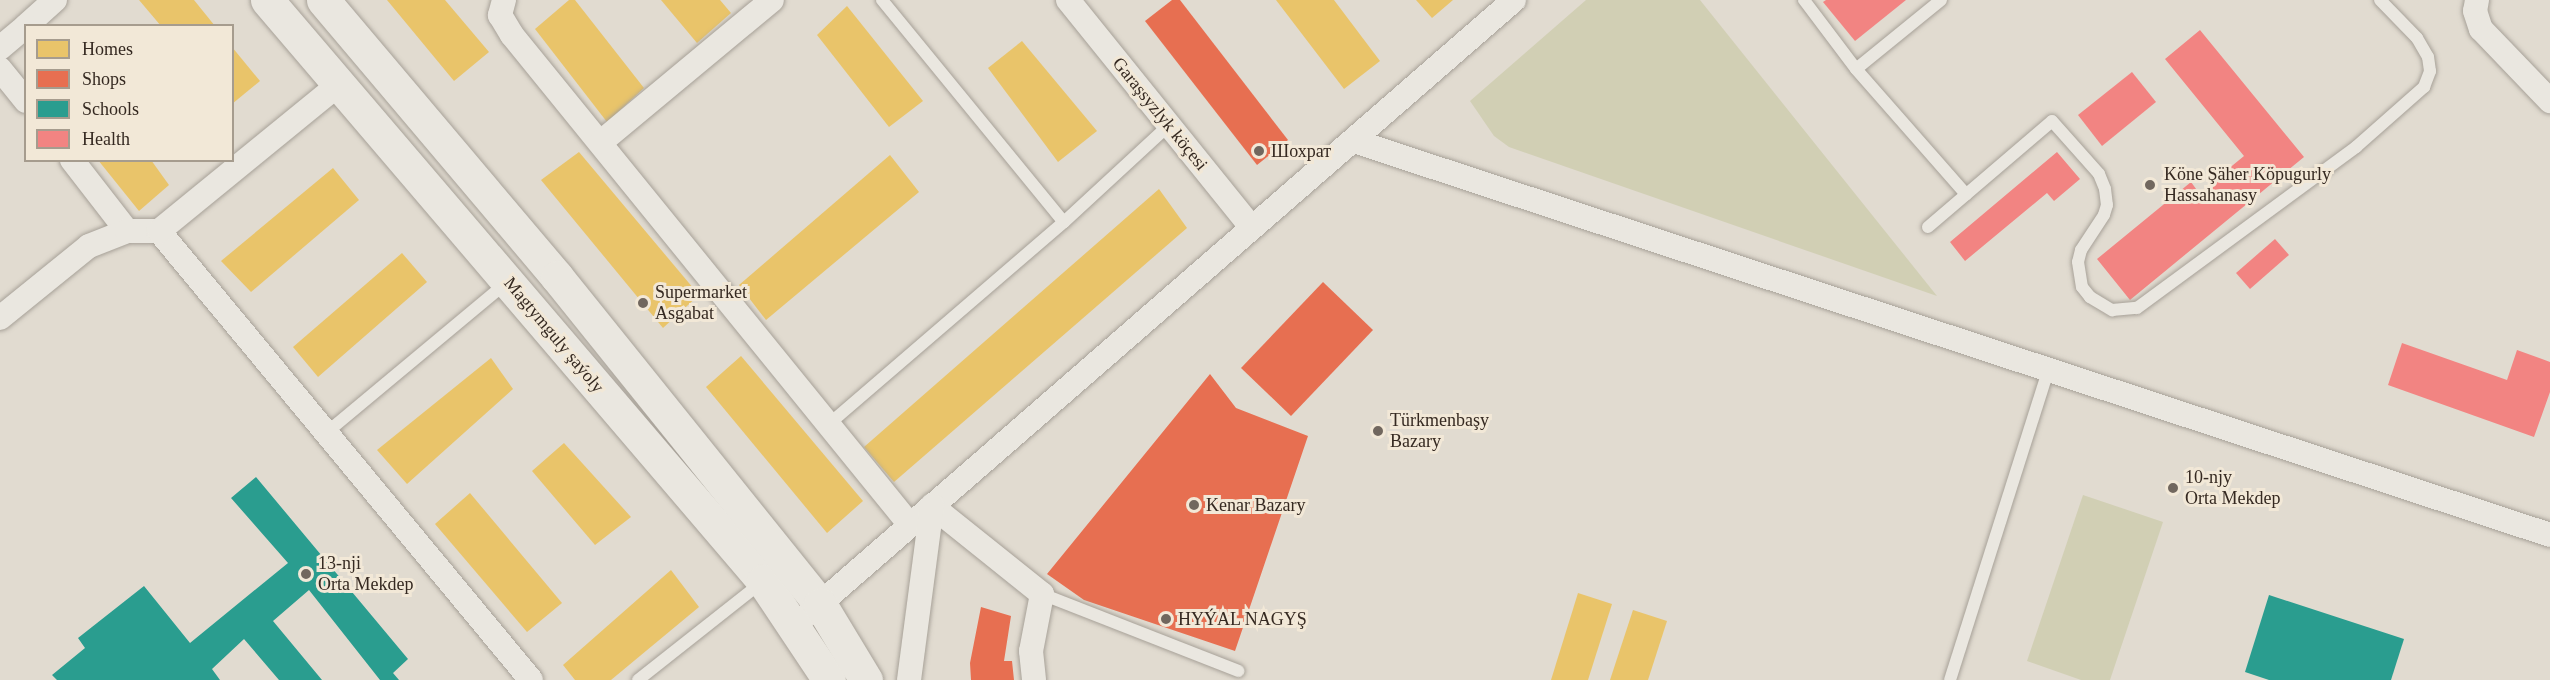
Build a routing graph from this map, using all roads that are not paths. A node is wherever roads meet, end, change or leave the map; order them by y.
1 (55, 0) edge
2 (267, 0) edge
3 (323, 0) edge
4 (504, 0) edge
5 (772, 0) edge
6 (882, 0) edge
7 (1068, 0) edge
8 (1514, 0) edge
9 (1804, 0) edge
10 (1941, 0) edge
11 (2380, 0) edge
12 (2477, 0) edge
13 (28, 24) edge
14 (24, 28) edge
15 (0, 48) edge
16 (0, 69) edge
17 (1856, 69) junction
18 (337, 86) junction
19 (24, 99) edge
20 (2550, 101) edge
21 (1169, 125) junction
22 (1354, 141) junction
23 (601, 142) junction
24 (74, 162) edge
25 (1966, 194) junction
26 (1064, 222) junction
27 (1251, 227) junction
28 (1928, 227) dead end
29 (127, 231) junction
30 (159, 231) junction
31 (508, 282) junction
32 (0, 318) edge
33 (2049, 368) junction
34 (829, 424) junction
35 (326, 433) junction
36 (932, 506) junction
37 (910, 525) junction
38 (2550, 535) edge
39 (763, 581) junction
40 (1042, 594) junction
41 (820, 604) junction
42 (794, 626) junction
43 (1238, 671) dead end
44 (531, 680) edge
45 (638, 680) edge
46 (829, 680) edge
47 (867, 680) edge
48 (909, 680) edge
49 (1034, 680) edge
50 (1950, 680) edge

1 - 13 street
2 - 18 street, Magtymguly şaýoly
3 - 41 street, Magtymguly şaýoly
4 - 23 street
5 - 23 street
6 - 26 lane
7 - 21 street, Garaşsyzlyk köçesi
8 - 22 street
9 - 17 lane
10 - 17 lane
11 - 25 lane
12 - 20 street
14 - 15 street
16 - 19 street
17 - 25 lane
18 - 30 street
18 - 31 street, Magtymguly şaýoly
21 - 26 lane
21 - 27 street, Garaşsyzlyk köçesi
22 - 27 street
22 - 33 street
23 - 34 street
24 - 29 street
25 - 28 lane
26 - 34 lane
27 - 36 street
29 - 30 street
29 - 32 street
30 - 35 street
31 - 35 lane
31 - 39 street, Magtymguly şaýoly
33 - 38 street
33 - 50 lane
34 - 37 street
35 - 44 street
36 - 37 street
36 - 40 street
36 - 48 street
37 - 41 street
39 - 42 street, Magtymguly şaýoly
39 - 45 lane
40 - 43 lane
40 - 49 street
41 - 42 street
41 - 47 street, Magtymguly şaýoly
42 - 46 street, Magtymguly şaýoly

